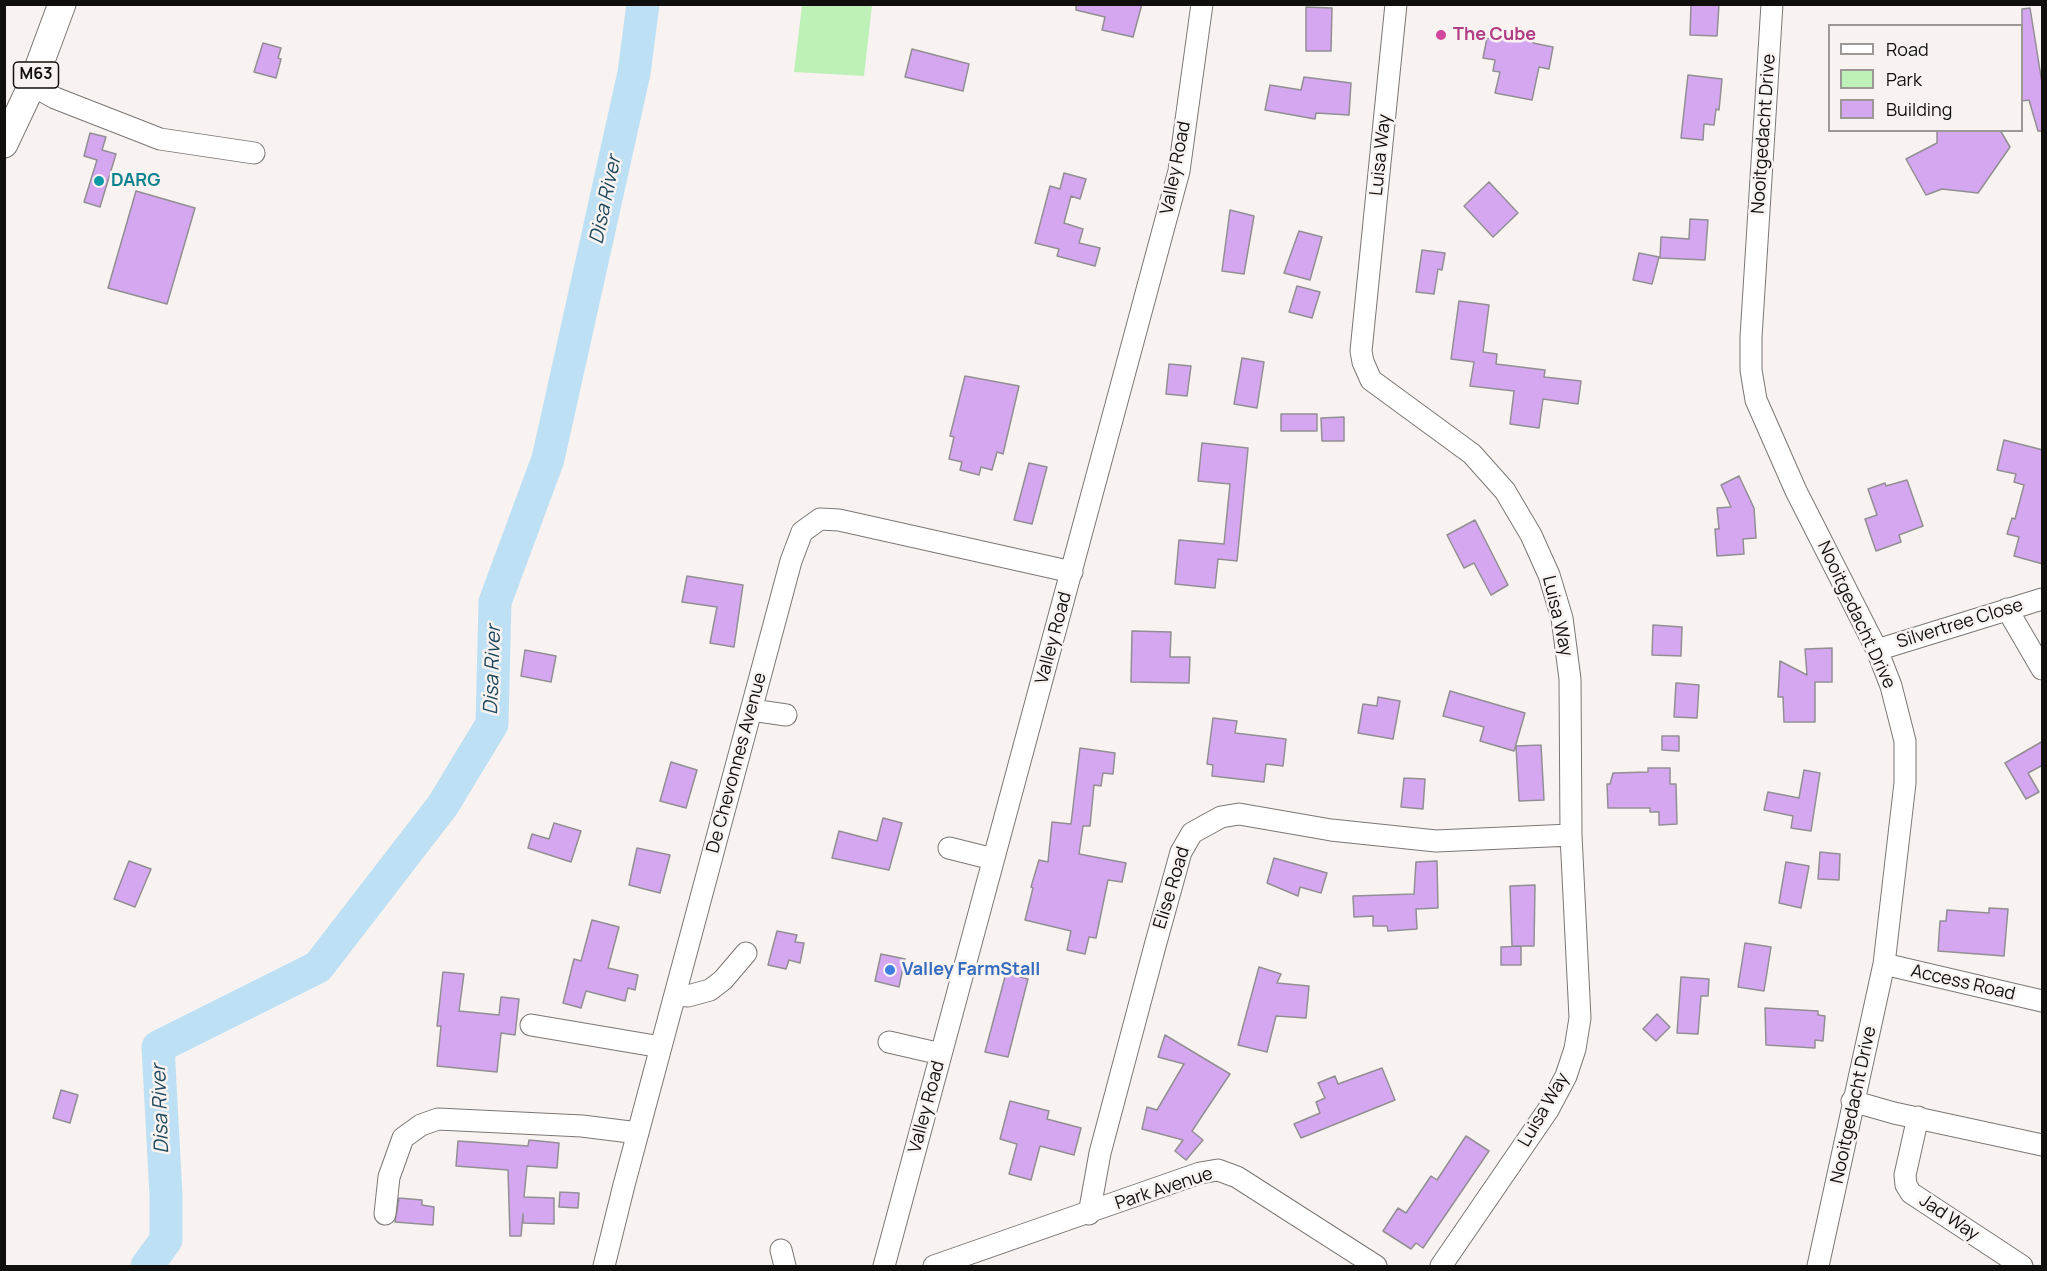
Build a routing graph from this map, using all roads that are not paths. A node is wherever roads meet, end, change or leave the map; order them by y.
1 (62, 4) edge
2 (1202, 4) edge
3 (1396, 4) edge
4 (1772, 4) edge
5 (32, 85) junction
6 (4, 144) edge
7 (254, 153) dead end
8 (1072, 572) junction
9 (2043, 599) edge
10 (2007, 609) junction
11 (1877, 650) junction
12 (2043, 669) edge
13 (752, 710) junction
14 (786, 715) dead end
15 (1571, 835) junction
16 (949, 848) dead end
17 (993, 859) junction
18 (746, 953) dead end
19 (1884, 964) junction
20 (676, 995) junction
21 (2043, 1001) edge
22 (531, 1025) dead end
23 (889, 1042) dead end
24 (661, 1047) junction
25 (941, 1054) junction
26 (1852, 1101) junction
27 (1918, 1117) junction
28 (638, 1133) junction
29 (2043, 1145) edge
30 (385, 1214) dead end
31 (1089, 1214) junction
32 (604, 1266) edge
33 (884, 1266) edge
34 (934, 1266) edge
35 (1376, 1266) edge
36 (1440, 1266) edge
37 (1818, 1266) edge
38 (2022, 1266) edge

1 - 5 main road, M63
2 - 8 street, Valley Road
3 - 15 street, Luisa Way
4 - 11 street, Nooitgedacht Drive
5 - 6 main road, M63
5 - 7 street
8 - 13 street, De Chevonnes Avenue
8 - 17 street, Valley Road
9 - 10 street, Silvertree Close
10 - 11 street, Silvertree Close
10 - 12 street
11 - 19 street, Nooitgedacht Drive
13 - 14 street
13 - 20 street, De Chevonnes Avenue
15 - 31 street, Elise Road
15 - 36 street, Luisa Way
16 - 17 street
17 - 25 street, Valley Road
18 - 20 street
19 - 21 street, Access Road
19 - 26 street, Nooitgedacht Drive
20 - 24 street, De Chevonnes Avenue
22 - 24 street
23 - 25 street
24 - 28 street, De Chevonnes Avenue
25 - 33 street, Valley Road
26 - 27 street
26 - 37 street, Nooitgedacht Drive
27 - 29 street
27 - 38 street, Jad Way
28 - 30 street
28 - 32 street, De Chevonnes Avenue
31 - 34 street, Park Avenue
31 - 35 street, Park Avenue

